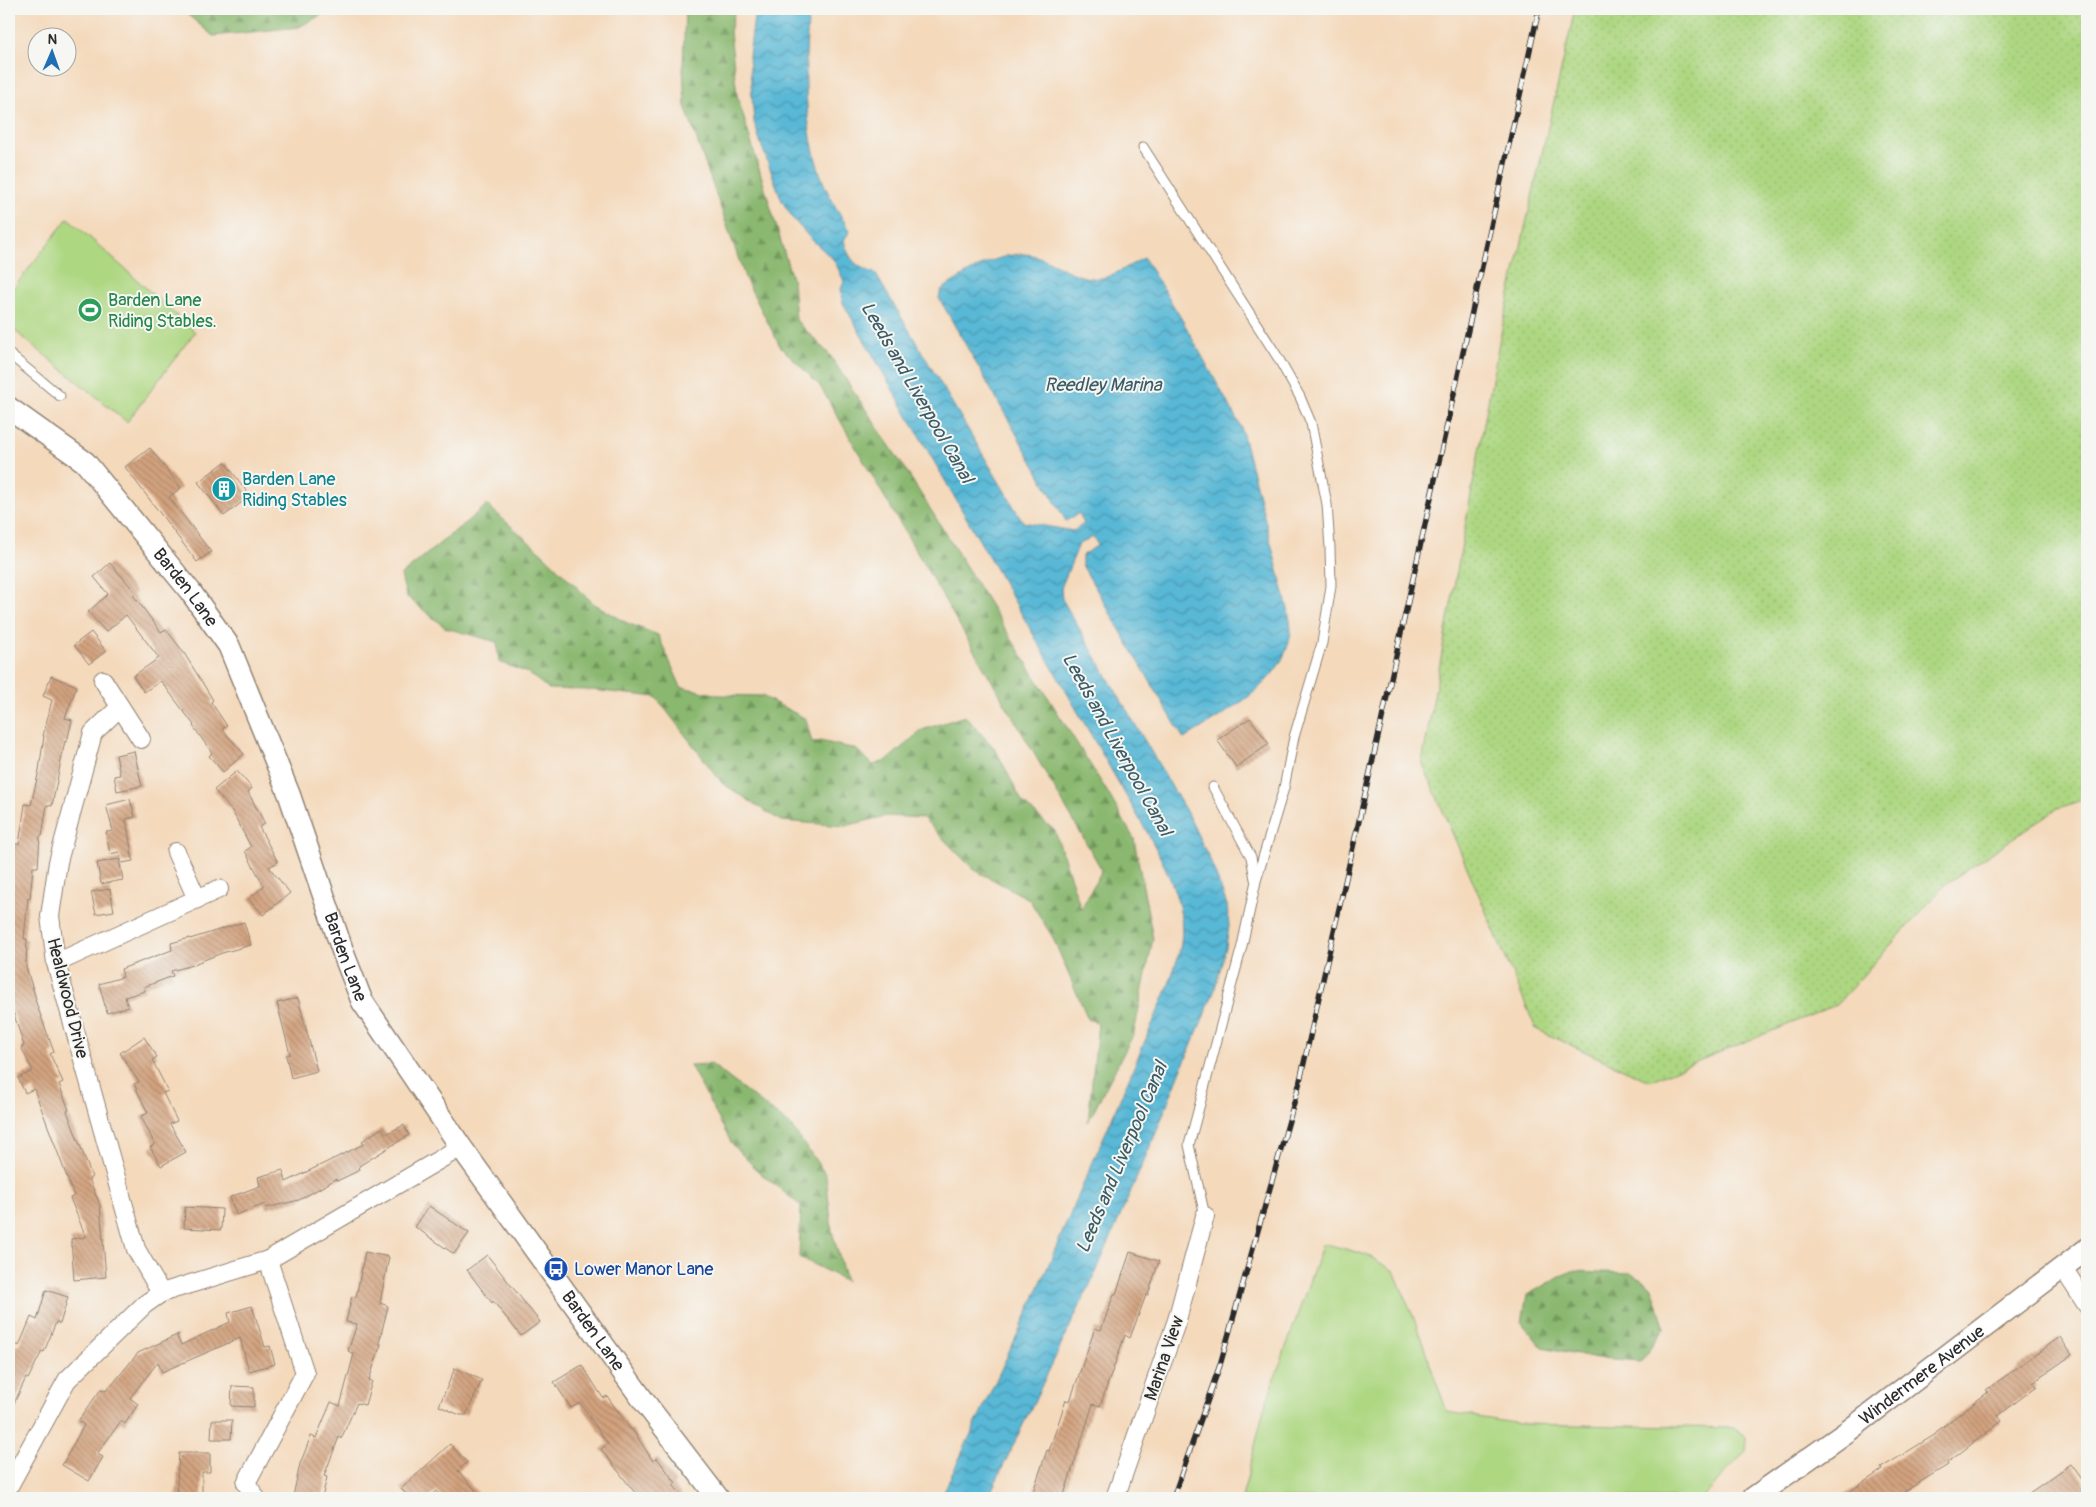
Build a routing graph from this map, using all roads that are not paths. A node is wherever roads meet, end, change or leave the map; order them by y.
1 (1142, 147) dead end
2 (9, 354) edge
3 (60, 396) dead end
4 (9, 408) edge
5 (103, 680) dead end
6 (120, 707) junction
7 (141, 739) dead end
8 (1213, 787) dead end
9 (176, 852) dead end
10 (1256, 882) junction
11 (219, 889) dead end
12 (197, 899) junction
13 (56, 963) junction
14 (461, 1147) junction
15 (1205, 1216) joint
16 (2087, 1249) edge
17 (268, 1260) junction
18 (2063, 1268) junction
19 (161, 1293) junction
20 (2087, 1305) edge
21 (9, 1486) edge
22 (256, 1498) edge
23 (718, 1498) edge
24 (1115, 1498) edge
25 (1754, 1498) edge

1 - 10 lane
2 - 3 lane
4 - 14 street, Barden Lane
5 - 6 street
6 - 7 street
6 - 13 street, Healdwood Drive
8 - 10 lane
9 - 12 street
10 - 15 lane
11 - 12 street
12 - 13 street
13 - 19 street, Healdwood Drive
14 - 17 street
14 - 23 street, Barden Lane
15 - 24 street, Marina View
16 - 18 street, Windermere Avenue
17 - 19 street
17 - 22 street
18 - 20 street
18 - 25 street, Windermere Avenue
19 - 21 street

